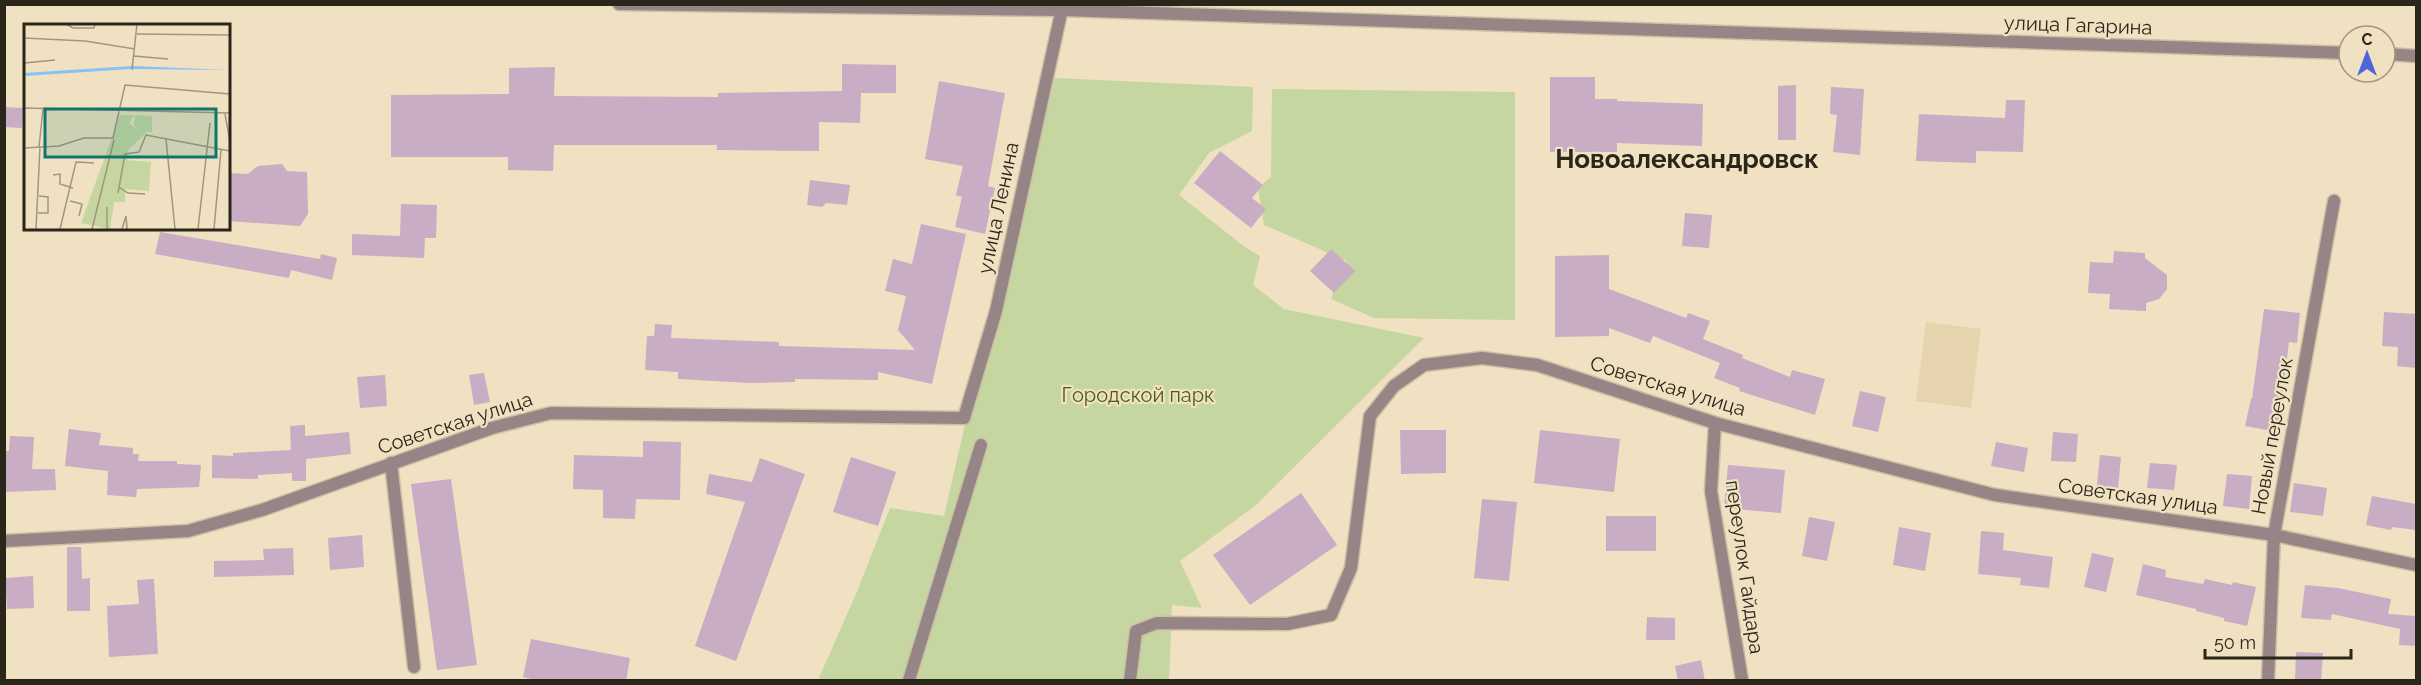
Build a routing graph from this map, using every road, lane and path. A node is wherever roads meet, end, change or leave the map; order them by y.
1 (619, 4) edge
2 (1063, 7) edge
3 (2337, 53) edge
4 (2397, 55) edge
5 (2416, 56) edge
6 (2334, 201) dead end
7 (964, 418) joint
8 (1715, 423) junction
9 (981, 445) dead end
10 (391, 463) junction
11 (2274, 535) junction
12 (4, 541) edge
13 (2416, 564) edge
14 (414, 667) dead end
15 (909, 681) edge
16 (1130, 681) edge
17 (1742, 681) edge
18 (2268, 681) edge

1 - 2 street, улица Гагарина
2 - 3 street, улица Гагарина
2 - 7 street, улица Ленина
4 - 5 street
6 - 11 street, Новый переулок
7 - 10 street, Советская улица
8 - 11 street, Советская улица
8 - 16 street, Советская улица
8 - 17 street, переулок Гайдара
9 - 15 street
10 - 12 street, Советская улица
10 - 14 street
11 - 13 street, Советская улица
11 - 18 street, Новый переулок

